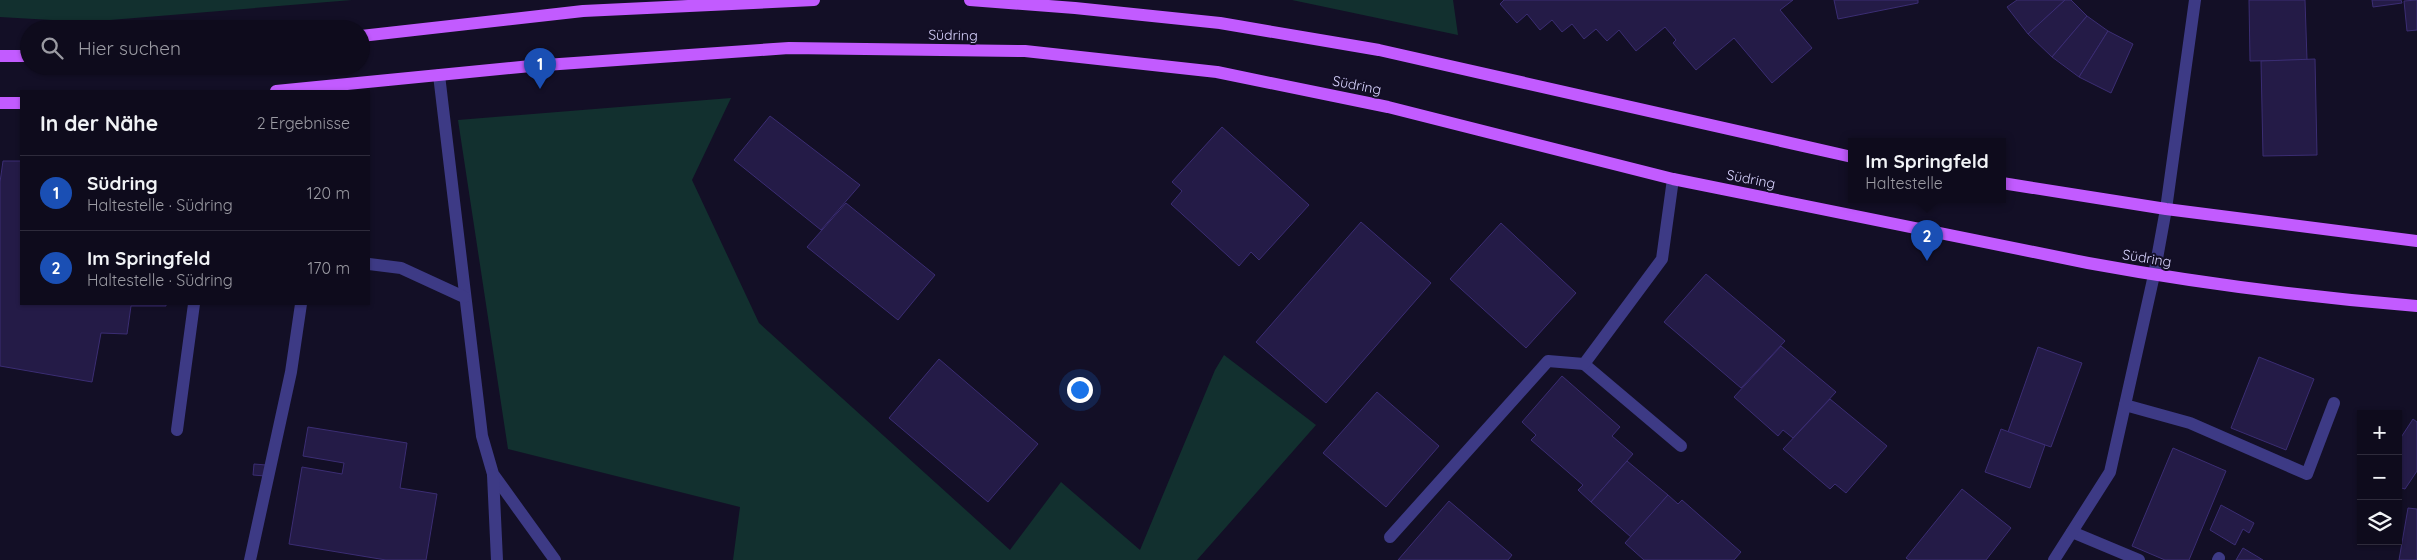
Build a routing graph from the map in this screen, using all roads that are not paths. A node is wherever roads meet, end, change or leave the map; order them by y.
1 (814, 0) edge
2 (970, 0) edge
3 (2195, 0) edge
4 (370, 35) edge
5 (20, 57) edge
6 (1, 58) edge
7 (439, 75) junction
8 (333, 89) edge
9 (304, 90) edge
10 (0, 103) edge
11 (20, 103) edge
12 (1848, 156) edge
13 (1673, 179) junction
14 (2006, 184) edge
15 (2166, 209) junction
16 (2417, 241) edge
17 (370, 264) edge
18 (2154, 275) junction
19 (464, 297) junction
20 (194, 305) edge
21 (301, 305) edge
22 (2417, 306) edge
23 (1584, 364) junction
24 (2334, 403) dead end
25 (2125, 405) junction
26 (177, 430) dead end
27 (1680, 446) dead end
28 (493, 474) junction
29 (497, 519) junction
30 (2072, 532) junction
31 (1390, 537) dead end
32 (250, 560) edge
33 (491, 560) edge
34 (498, 560) edge
35 (555, 560) edge
36 (2054, 560) edge
37 (2139, 560) edge

1 - 4 main road
2 - 12 main road
3 - 15 street
5 - 6 main road
7 - 8 main road, Südring
7 - 13 main road, Südring
7 - 19 street
8 - 9 main road, Südring
10 - 11 main road
13 - 18 main road, Südring
13 - 23 street
14 - 15 main road
15 - 16 main road
15 - 18 street
17 - 19 street
18 - 22 main road, Südring
18 - 25 street
19 - 28 street
20 - 26 street
21 - 32 street
23 - 27 street
23 - 31 street
24 - 25 street
25 - 30 street
28 - 29 street
28 - 35 street
29 - 33 street
29 - 34 street
30 - 36 street
30 - 37 street

